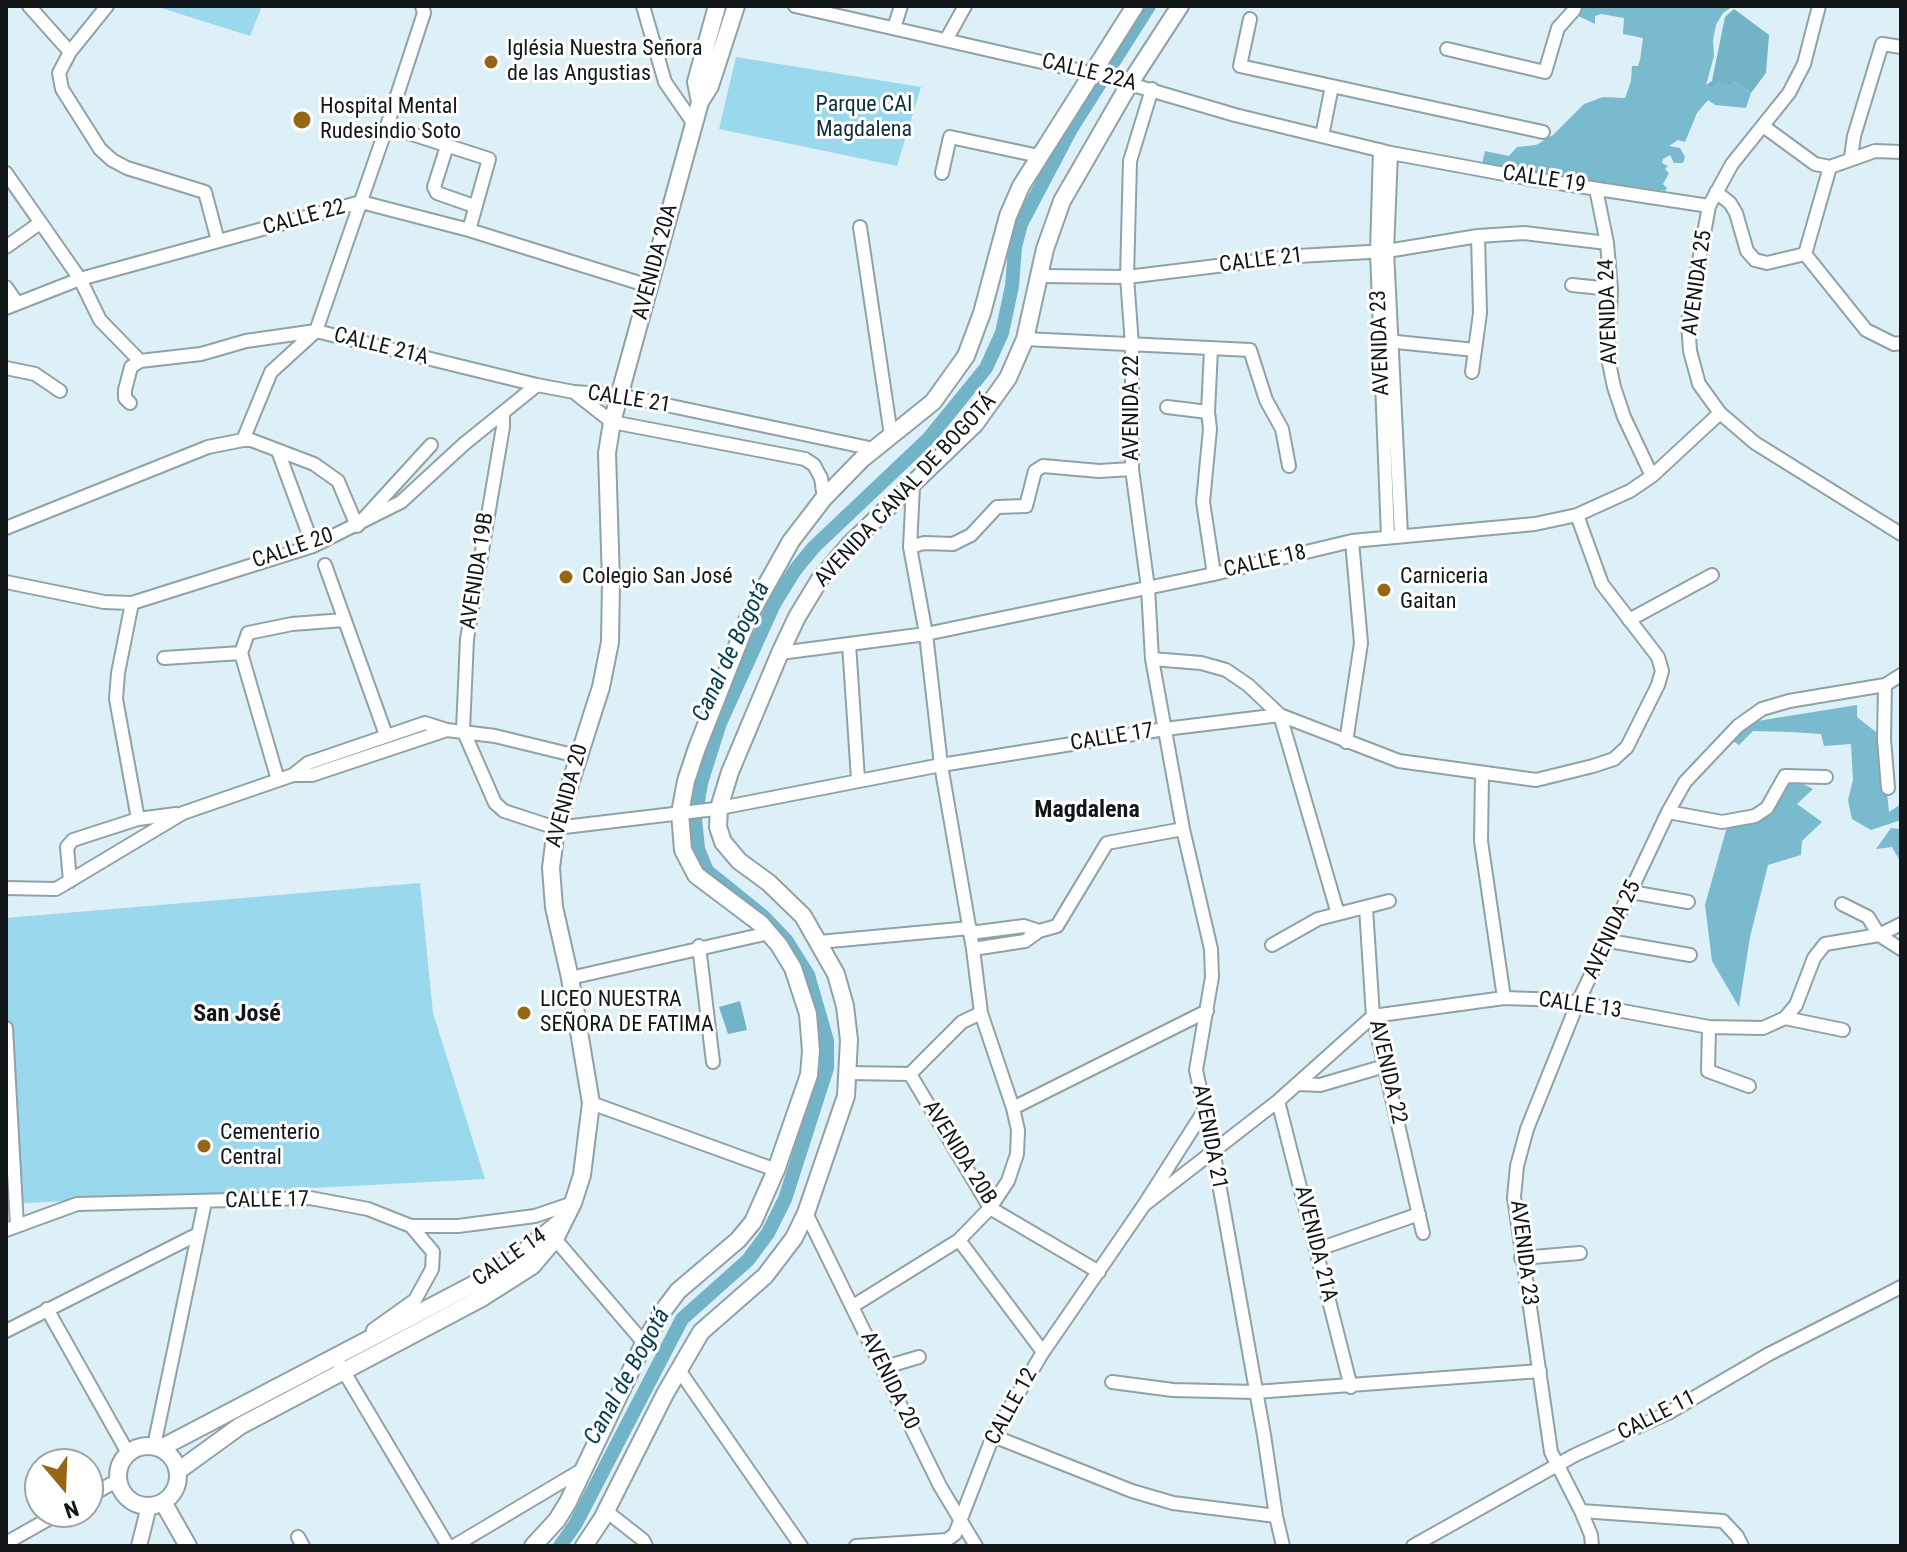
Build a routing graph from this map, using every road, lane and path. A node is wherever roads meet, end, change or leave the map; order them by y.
1 (29, 6) edge
2 (107, 6) edge
3 (422, 6) edge
4 (643, 6) edge
5 (717, 6) edge
6 (736, 6) edge
7 (795, 6) edge
8 (901, 6) edge
9 (965, 6) edge
10 (1135, 6) edge
11 (1180, 6) edge
12 (1575, 6) edge
13 (1819, 6) edge
14 (1250, 19) dead end
15 (894, 28) junction
16 (946, 40) junction
17 (1901, 47) edge
18 (1447, 49) dead end
19 (70, 52) junction
20 (1096, 74) junction
21 (1126, 82) junction
22 (1332, 86) junction
23 (1152, 89) junction
24 (700, 102) junction
25 (694, 124) junction
26 (387, 126) junction
27 (1763, 126) junction
28 (1543, 132) dead end
29 (1322, 136) junction
30 (447, 146) junction
31 (1385, 152) junction
32 (1901, 152) edge
33 (1039, 156) junction
34 (1851, 157) junction
35 (1830, 167) junction
36 (6, 173) edge
37 (942, 173) dead end
38 (1596, 189) junction
39 (1716, 192) junction
40 (361, 202) junction
41 (474, 206) junction
42 (1709, 206) junction
43 (40, 223) junction
44 (860, 227) dead end
45 (469, 230) junction
46 (1478, 236) junction
47 (218, 241) junction
48 (1607, 243) junction
49 (6, 247) edge
50 (1382, 252) junction
51 (1805, 254) junction
52 (1039, 276) junction
53 (1127, 277) junction
54 (80, 279) junction
55 (1572, 285) dead end
56 (649, 286) junction
57 (6, 287) edge
58 (1611, 289) junction
59 (11, 306) edge
60 (316, 331) junction
61 (1025, 339) junction
62 (1387, 341) junction
63 (1901, 343) edge
64 (1132, 345) junction
65 (1211, 349) junction
66 (1475, 350) junction
67 (140, 361) junction
68 (6, 368) edge
69 (1472, 372) dead end
70 (537, 385) junction
71 (60, 391) dead end
72 (574, 392) junction
73 (619, 395) junction
74 (130, 403) dead end
75 (655, 403) junction
76 (1167, 407) dead end
77 (1208, 412) junction
78 (503, 413) junction
79 (1720, 413) junction
80 (612, 422) junction
81 (649, 429) junction
82 (891, 435) junction
83 (243, 440) junction
84 (431, 445) dead end
85 (874, 449) junction
86 (278, 451) junction
87 (1289, 466) dead end
88 (1132, 469) junction
89 (1652, 476) junction
90 (913, 487) junction
91 (824, 498) junction
92 (1577, 515) junction
93 (357, 526) junction
94 (6, 528) edge
95 (1900, 532) edge
96 (1394, 536) junction
97 (1352, 541) junction
98 (313, 546) junction
99 (910, 547) junction
100 (325, 565) dead end
101 (1214, 574) junction
102 (1712, 575) dead end
103 (6, 582) edge
104 (1148, 588) junction
105 (132, 603) junction
106 (344, 620) junction
107 (1629, 620) junction
108 (926, 634) junction
109 (849, 644) junction
110 (241, 653) junction
111 (780, 653) junction
112 (164, 658) dead end
113 (1152, 659) junction
114 (1901, 675) edge
115 (1885, 685) junction
116 (1280, 715) junction
117 (1165, 729) junction
118 (447, 730) junction
119 (463, 730) junction
120 (386, 735) junction
121 (1346, 742) junction
122 (577, 756) junction
123 (941, 765) junction
124 (1482, 774) junction
125 (293, 775) junction
126 (1826, 777) dead end
127 (858, 779) junction
128 (278, 780) junction
129 (1888, 788) dead end
130 (717, 808) junction
131 (683, 812) junction
132 (1668, 812) junction
133 (183, 813) junction
134 (138, 819) junction
135 (556, 828) junction
136 (1183, 829) junction
137 (70, 881) junction
138 (6, 888) edge
139 (1631, 892) junction
140 (1389, 901) dead end
141 (1688, 902) dead end
142 (1842, 904) dead end
143 (1366, 908) junction
144 (1338, 914) junction
145 (1901, 924) edge
146 (970, 931) junction
147 (1039, 931) junction
148 (769, 933) junction
149 (1879, 935) junction
150 (1609, 941) junction
151 (819, 942) junction
152 (1272, 945) dead end
153 (699, 946) junction
154 (973, 949) junction
155 (1901, 949) edge
156 (1690, 955) dead end
157 (570, 978) junction
158 (1504, 998) junction
159 (1578, 1002) junction
160 (1207, 1011) junction
161 (981, 1013) junction
162 (1373, 1016) junction
163 (1785, 1018) junction
164 (1709, 1027) junction
165 (6, 1028) edge
166 (1843, 1030) dead end
167 (713, 1062) dead end
168 (1385, 1066) junction
169 (849, 1073) junction
170 (910, 1074) junction
171 (1299, 1084) junction
172 (1749, 1086) dead end
173 (1278, 1101) junction
174 (591, 1103) junction
175 (1013, 1108) junction
176 (1204, 1111) junction
177 (1213, 1150) junction
178 (776, 1170) junction
179 (205, 1202) junction
180 (1144, 1205) junction
181 (990, 1208) junction
182 (570, 1209) junction
183 (806, 1213) junction
184 (1419, 1214) junction
185 (411, 1226) junction
186 (12, 1228) edge
187 (1423, 1233) dead end
188 (198, 1234) junction
189 (555, 1239) junction
190 (959, 1240) junction
191 (1316, 1250) junction
192 (1580, 1253) dead end
193 (1521, 1258) junction
194 (1099, 1272) junction
195 (1901, 1287) edge
196 (853, 1306) junction
197 (47, 1309) junction
198 (6, 1331) edge
199 (644, 1343) junction
200 (1043, 1352) junction
201 (919, 1357) dead end
202 (340, 1365) junction
203 (882, 1368) junction
204 (679, 1370) junction
205 (1540, 1371) junction
206 (1112, 1382) dead end
207 (1351, 1387) junction
208 (1255, 1392) junction
209 (993, 1436) junction
210 (157, 1447) junction
211 (128, 1453) junction
212 (1556, 1466) junction
213 (585, 1468) junction
214 (178, 1471) junction
215 (118, 1480) junction
216 (104, 1488) edge
217 (156, 1504) junction
218 (606, 1511) junction
219 (1581, 1511) junction
220 (1276, 1516) junction
221 (961, 1520) junction
222 (33, 1528) edge
223 (6, 1543) edge
224 (1427, 1543) edge
225 (139, 1546) edge
226 (188, 1546) edge
227 (451, 1546) edge
228 (533, 1546) edge
229 (584, 1546) edge
230 (646, 1546) edge
231 (801, 1546) edge
232 (856, 1546) edge
233 (976, 1546) edge
234 (1283, 1546) edge
235 (1413, 1546) edge
236 (1592, 1546) edge
237 (1742, 1546) edge

1 - 19 street
2 - 19 street
3 - 26 street
4 - 25 street
5 - 24 main road, AVENIDA 20A
6 - 24 main road, AVENIDA 20A
7 - 15 street, CALLE 22A
8 - 15 street
9 - 16 street
10 - 20 main road, AVENIDA CANAL DE BOGOTÁ
11 - 21 main road, AVENIDA CANAL DE BOGOTÁ
12 - 18 street
13 - 27 street, AVENIDA 25
14 - 22 street
15 - 16 street, CALLE 22A
16 - 20 street, CALLE 22A
17 - 34 street
19 - 47 street
20 - 21 street, CALLE 22A
20 - 33 main road, AVENIDA CANAL DE BOGOTÁ
21 - 23 street, CALLE 22A
21 - 52 main road, AVENIDA CANAL DE BOGOTÁ
22 - 28 street
22 - 29 street
23 - 29 street, CALLE 22A
23 - 53 street, AVENIDA 22
24 - 25 main road, AVENIDA 20A
25 - 56 main road, AVENIDA 20A
26 - 30 street
26 - 40 street
27 - 35 street
27 - 39 street, AVENIDA 25
29 - 31 street, CALLE 22A
30 - 41 street
30 - 41 street
31 - 38 street, CALLE 19
31 - 50 street, AVENIDA 23
32 - 34 street
33 - 37 street
33 - 82 main road, AVENIDA CANAL DE BOGOTÁ
34 - 35 street
35 - 51 street
36 - 43 street
38 - 42 street, CALLE 19
38 - 48 street, AVENIDA 24
39 - 42 street, AVENIDA 25
39 - 51 street
40 - 45 street, CALLE 22
40 - 47 street, CALLE 22
40 - 60 street
41 - 45 street
42 - 79 street, AVENIDA 25
43 - 49 street
43 - 54 street
44 - 82 street
45 - 56 street, CALLE 22
46 - 48 street, CALLE 21
46 - 50 street, CALLE 21
46 - 66 street
47 - 54 street, CALLE 22
48 - 58 street, AVENIDA 24
50 - 53 street, CALLE 21
50 - 62 street, AVENIDA 23
51 - 63 street
52 - 53 street, CALLE 21
52 - 61 main road, AVENIDA CANAL DE BOGOTÁ
53 - 64 street, AVENIDA 22
54 - 59 street, CALLE 22
54 - 67 street
55 - 58 street
56 - 73 main road, AVENIDA 20A
57 - 59 street
58 - 89 street, AVENIDA 24
60 - 67 street, CALLE 21A
60 - 70 street, CALLE 21A
60 - 83 street
61 - 64 street
61 - 90 main road, AVENIDA CANAL DE BOGOTÁ
62 - 66 street
62 - 96 street, AVENIDA 23
64 - 65 street
64 - 88 street, AVENIDA 22
65 - 77 street
65 - 87 street
66 - 69 street
67 - 74 street
68 - 71 street
70 - 72 street, CALLE 21A
70 - 78 street, CALLE 20
72 - 73 street, CALLE 21
72 - 80 street, CALLE 21
73 - 75 street, CALLE 21
73 - 80 main road, AVENIDA 20A
75 - 81 street
75 - 85 street, CALLE 21
76 - 77 street
77 - 101 street
78 - 93 street, CALLE 20
78 - 119 street, AVENIDA 19B
79 - 89 street, CALLE 18
79 - 95 street, AVENIDA 25
80 - 81 street, CALLE 21
80 - 122 main road, AVENIDA 20
81 - 91 street, CALLE 21
82 - 85 main road, AVENIDA CANAL DE BOGOTÁ
83 - 86 street
83 - 94 street
84 - 93 street
85 - 91 main road, AVENIDA CANAL DE BOGOTÁ
86 - 93 street
86 - 98 street
88 - 99 street
88 - 104 street, AVENIDA 22
89 - 92 street, CALLE 18
90 - 99 street
90 - 111 main road, AVENIDA CANAL DE BOGOTÁ
91 - 131 main road, AVENIDA CANAL DE BOGOTÁ
92 - 96 street, CALLE 18
92 - 107 street
93 - 98 street, CALLE 20
96 - 97 street, CALLE 18
97 - 101 street, CALLE 18
97 - 121 street
98 - 105 street, CALLE 20
99 - 108 street
100 - 106 street
101 - 104 street, CALLE 18
102 - 107 street
103 - 105 street, CALLE 20
104 - 108 street, CALLE 18
104 - 113 street, AVENIDA 22
105 - 134 street
106 - 110 street
106 - 120 street
107 - 124 street, CALLE 17
108 - 109 street, CALLE 18
108 - 123 street
109 - 111 street, CALLE 18
109 - 127 street
110 - 112 street
110 - 128 street
111 - 130 main road, AVENIDA CANAL DE BOGOTÁ
113 - 116 street
113 - 117 street, AVENIDA 22
114 - 115 street, AVENIDA 25
115 - 129 street
115 - 132 street, AVENIDA 25
116 - 117 street, CALLE 17
116 - 121 street, CALLE 17
116 - 144 street
117 - 123 street, CALLE 17
117 - 136 street, AVENIDA 21
118 - 119 street
118 - 120 street
118 - 125 street
119 - 122 street
119 - 135 street, CALLE 17
120 - 125 street
121 - 124 street, CALLE 17
122 - 135 main road, AVENIDA 20
123 - 127 street, CALLE 17
123 - 146 street
124 - 158 street
125 - 128 street
126 - 132 street
127 - 130 street, CALLE 17
128 - 133 street
130 - 131 street, CALLE 17
130 - 151 main road, AVENIDA CANAL DE BOGOTÁ
131 - 135 street, CALLE 17
131 - 148 main road, AVENIDA CANAL DE BOGOTÁ
132 - 139 street, AVENIDA 25
133 - 134 street
133 - 137 street
134 - 137 street
135 - 157 main road, AVENIDA 20
136 - 147 street
136 - 160 street, AVENIDA 21
137 - 138 street
139 - 141 street
139 - 150 street, AVENIDA 25
140 - 143 street
142 - 149 street
143 - 144 street
143 - 162 street, AVENIDA 22
144 - 152 street
145 - 149 street
146 - 147 street
146 - 151 street
146 - 154 street
147 - 154 street
148 - 153 street
148 - 178 main road, AVENIDA CANAL DE BOGOTÁ
149 - 155 street
149 - 163 street
150 - 156 street
150 - 159 street, AVENIDA 25
151 - 169 main road, AVENIDA CANAL DE BOGOTÁ
153 - 157 street
153 - 167 street
154 - 161 street
157 - 174 main road, AVENIDA 20
158 - 159 street, CALLE 13
158 - 162 street, CALLE 13
159 - 164 street, CALLE 13
159 - 193 street, AVENIDA 23
160 - 175 street
160 - 176 street, AVENIDA 21
161 - 170 street
161 - 175 street
162 - 168 street, AVENIDA 22
162 - 171 street, CALLE 12
163 - 164 street, CALLE 13
163 - 166 street
164 - 172 street
165 - 186 street
168 - 171 street
168 - 184 street, AVENIDA 22
169 - 170 street
169 - 183 main road, AVENIDA CANAL DE BOGOTÁ
170 - 181 street, AVENIDA 20B
171 - 173 street, CALLE 12
173 - 177 street, CALLE 12
173 - 191 street, AVENIDA 21A
174 - 178 street
174 - 182 main road, AVENIDA 20
175 - 181 street
176 - 177 street, AVENIDA 21
176 - 180 street, CALLE 12
177 - 180 street, CALLE 12
177 - 208 street, AVENIDA 21
178 - 199 main road, AVENIDA CANAL DE BOGOTÁ
179 - 185 street, CALLE 17
179 - 186 street, CALLE 17
179 - 188 street
180 - 194 street, CALLE 12
181 - 190 street
181 - 194 street, AVENIDA 20B
182 - 185 street, CALLE 17
182 - 189 main road, CALLE 14
182 - 202 main road, CALLE 14
183 - 196 street, AVENIDA 20
183 - 204 main road, AVENIDA CANAL DE BOGOTÁ
184 - 187 street, AVENIDA 22
184 - 191 street
185 - 202 street
188 - 197 street
188 - 210 street
189 - 199 street
189 - 202 main road, CALLE 14
190 - 196 street
190 - 200 street
191 - 207 street, AVENIDA 21A
192 - 193 street
193 - 205 street, AVENIDA 23
194 - 200 street, CALLE 12
195 - 212 street, CALLE 11
196 - 203 street, AVENIDA 20
197 - 198 street
197 - 211 street
199 - 213 main road, AVENIDA CANAL DE BOGOTÁ
200 - 209 street, CALLE 12
201 - 203 street
202 - 210 main road, CALLE 14
202 - 214 main road, CALLE 14
202 - 227 street
203 - 221 street, AVENIDA 20
204 - 218 main road, AVENIDA CANAL DE BOGOTÁ
204 - 231 street
205 - 207 street
205 - 212 street, AVENIDA 23
206 - 208 street
207 - 208 street
208 - 220 street, AVENIDA 21
209 - 220 street
209 - 221 street, CALLE 12
210 - 211 main road
210 - 214 main road
211 - 215 main road
212 - 219 street
212 - 224 street, CALLE 11
213 - 227 street
213 - 228 main road, AVENIDA CANAL DE BOGOTÁ
214 - 217 main road
215 - 216 street
215 - 217 main road
217 - 225 street
217 - 226 main road
218 - 229 main road, AVENIDA CANAL DE BOGOTÁ
218 - 230 street
219 - 236 street
219 - 237 street
220 - 234 street, AVENIDA 21
221 - 232 street
221 - 233 street, AVENIDA 20
222 - 223 street
224 - 235 street, CALLE 11

